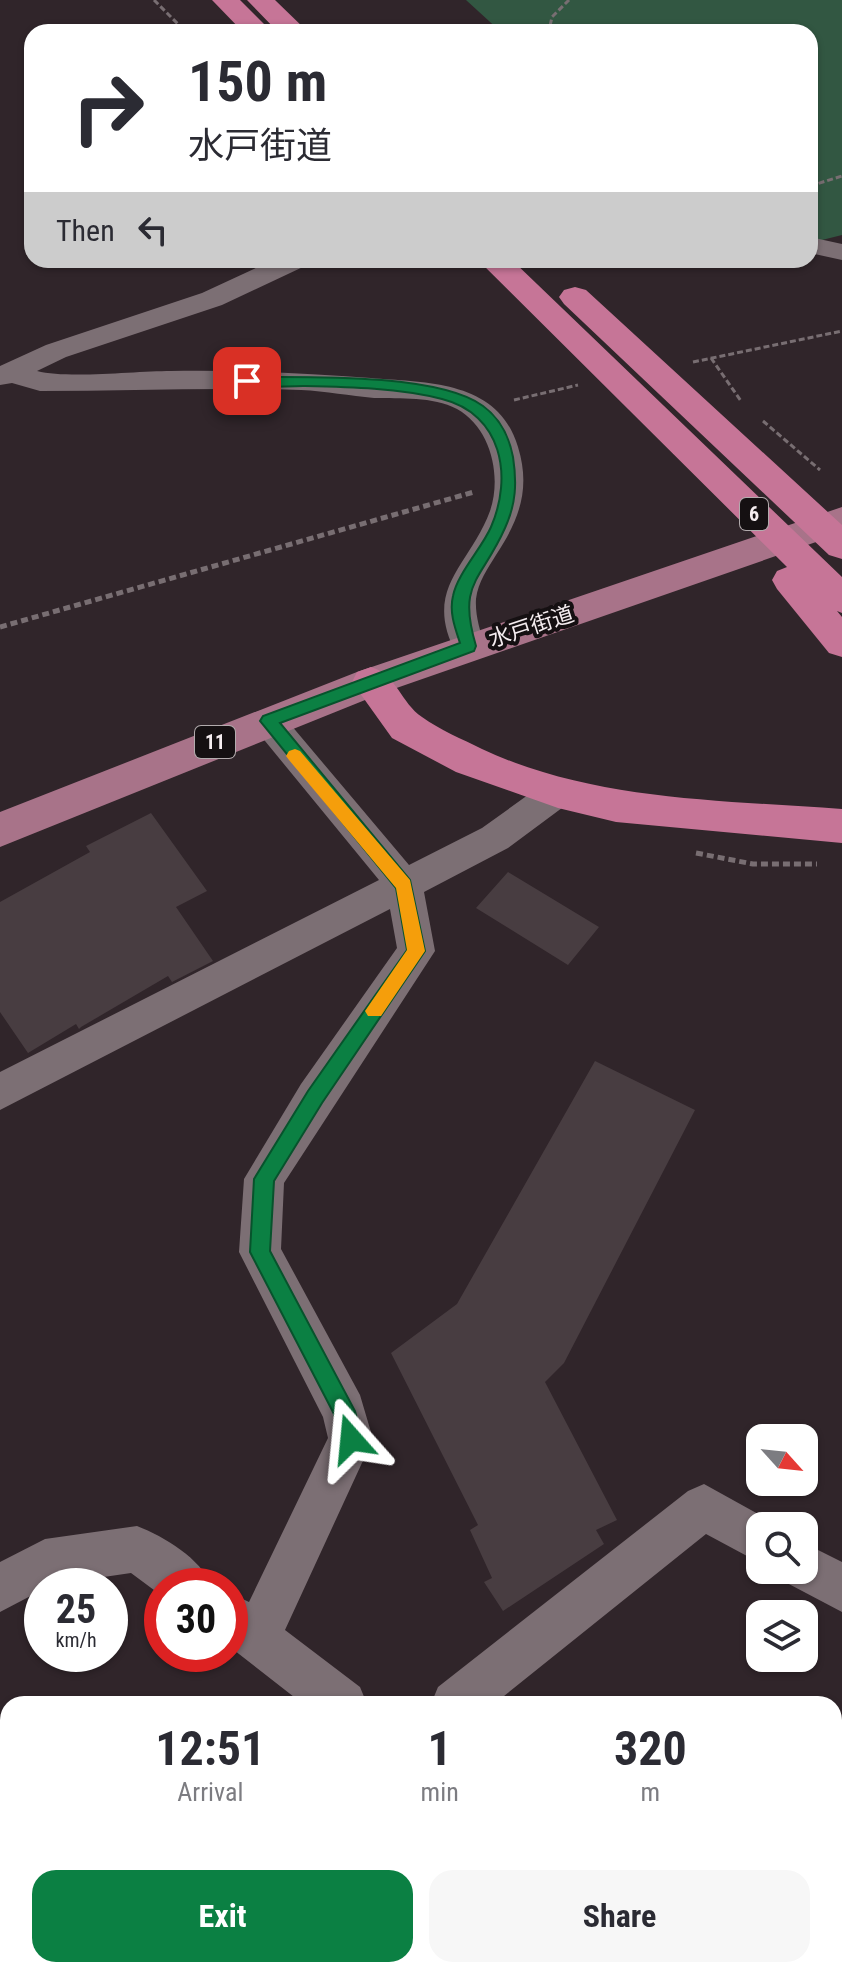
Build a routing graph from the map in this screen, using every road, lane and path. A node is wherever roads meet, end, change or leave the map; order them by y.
1 (154, 0) edge
2 (225, 0) edge
3 (260, 0) edge
4 (569, 0) edge
5 (178, 24) edge
6 (250, 24) edge
7 (286, 24) edge
8 (550, 24) edge
9 (842, 176) edge
10 (818, 184) edge
11 (818, 247) edge
12 (842, 252) edge
13 (278, 268) edge
14 (502, 268) edge
15 (544, 268) edge
16 (842, 331) edge
17 (729, 354) dead end
18 (711, 358) dead end
19 (6, 375) edge
20 (566, 387) dead end
21 (478, 409) junction
22 (752, 410) dead end
23 (763, 420) dead end
24 (713, 425) junction
25 (667, 430) junction
26 (820, 470) dead end
27 (510, 481) junction
28 (842, 519) edge
29 (842, 546) edge
30 (842, 599) edge
31 (0, 627) edge
32 (840, 640) edge
33 (469, 646) junction
34 (371, 682) junction
35 (268, 721) junction
36 (558, 792) junction
37 (842, 794) edge
38 (769, 820) junction
39 (842, 826) edge
40 (0, 830) edge
41 (753, 864) dead end
42 (820, 864) dead end
43 (404, 885) junction
44 (0, 1092) edge
45 (746, 1532) edge
46 (163, 1568) edge
47 (818, 1574) edge
48 (0, 1588) edge
49 (842, 1588) edge
50 (248, 1618) edge
51 (248, 1631) edge
52 (333, 1696) edge
53 (465, 1696) edge

1 - 5 path
2 - 6 highway
3 - 7 highway
4 - 8 path
9 - 10 path
11 - 12 street
13 - 19 street
14 - 25 highway, 6
15 - 24 highway, 6
16 - 17 path
18 - 22 path
19 - 21 street
20 - 21 path
21 - 27 street
23 - 26 path
24 - 28 highway
24 - 29 highway, 6
25 - 30 highway, 6
25 - 32 highway
27 - 31 path
27 - 33 street
28 - 33 main road, 水戸街道 / 11
33 - 34 main road, 水戸街道 / 11
34 - 35 main road, 水戸街道 / 11
34 - 36 highway
35 - 40 main road, 水戸街道 / 11
35 - 43 street
36 - 38 highway
36 - 43 street
37 - 38 highway
38 - 39 highway
41 - 42 path
43 - 44 street
43 - 50 street
45 - 53 street
46 - 48 street
47 - 49 street
51 - 52 street

